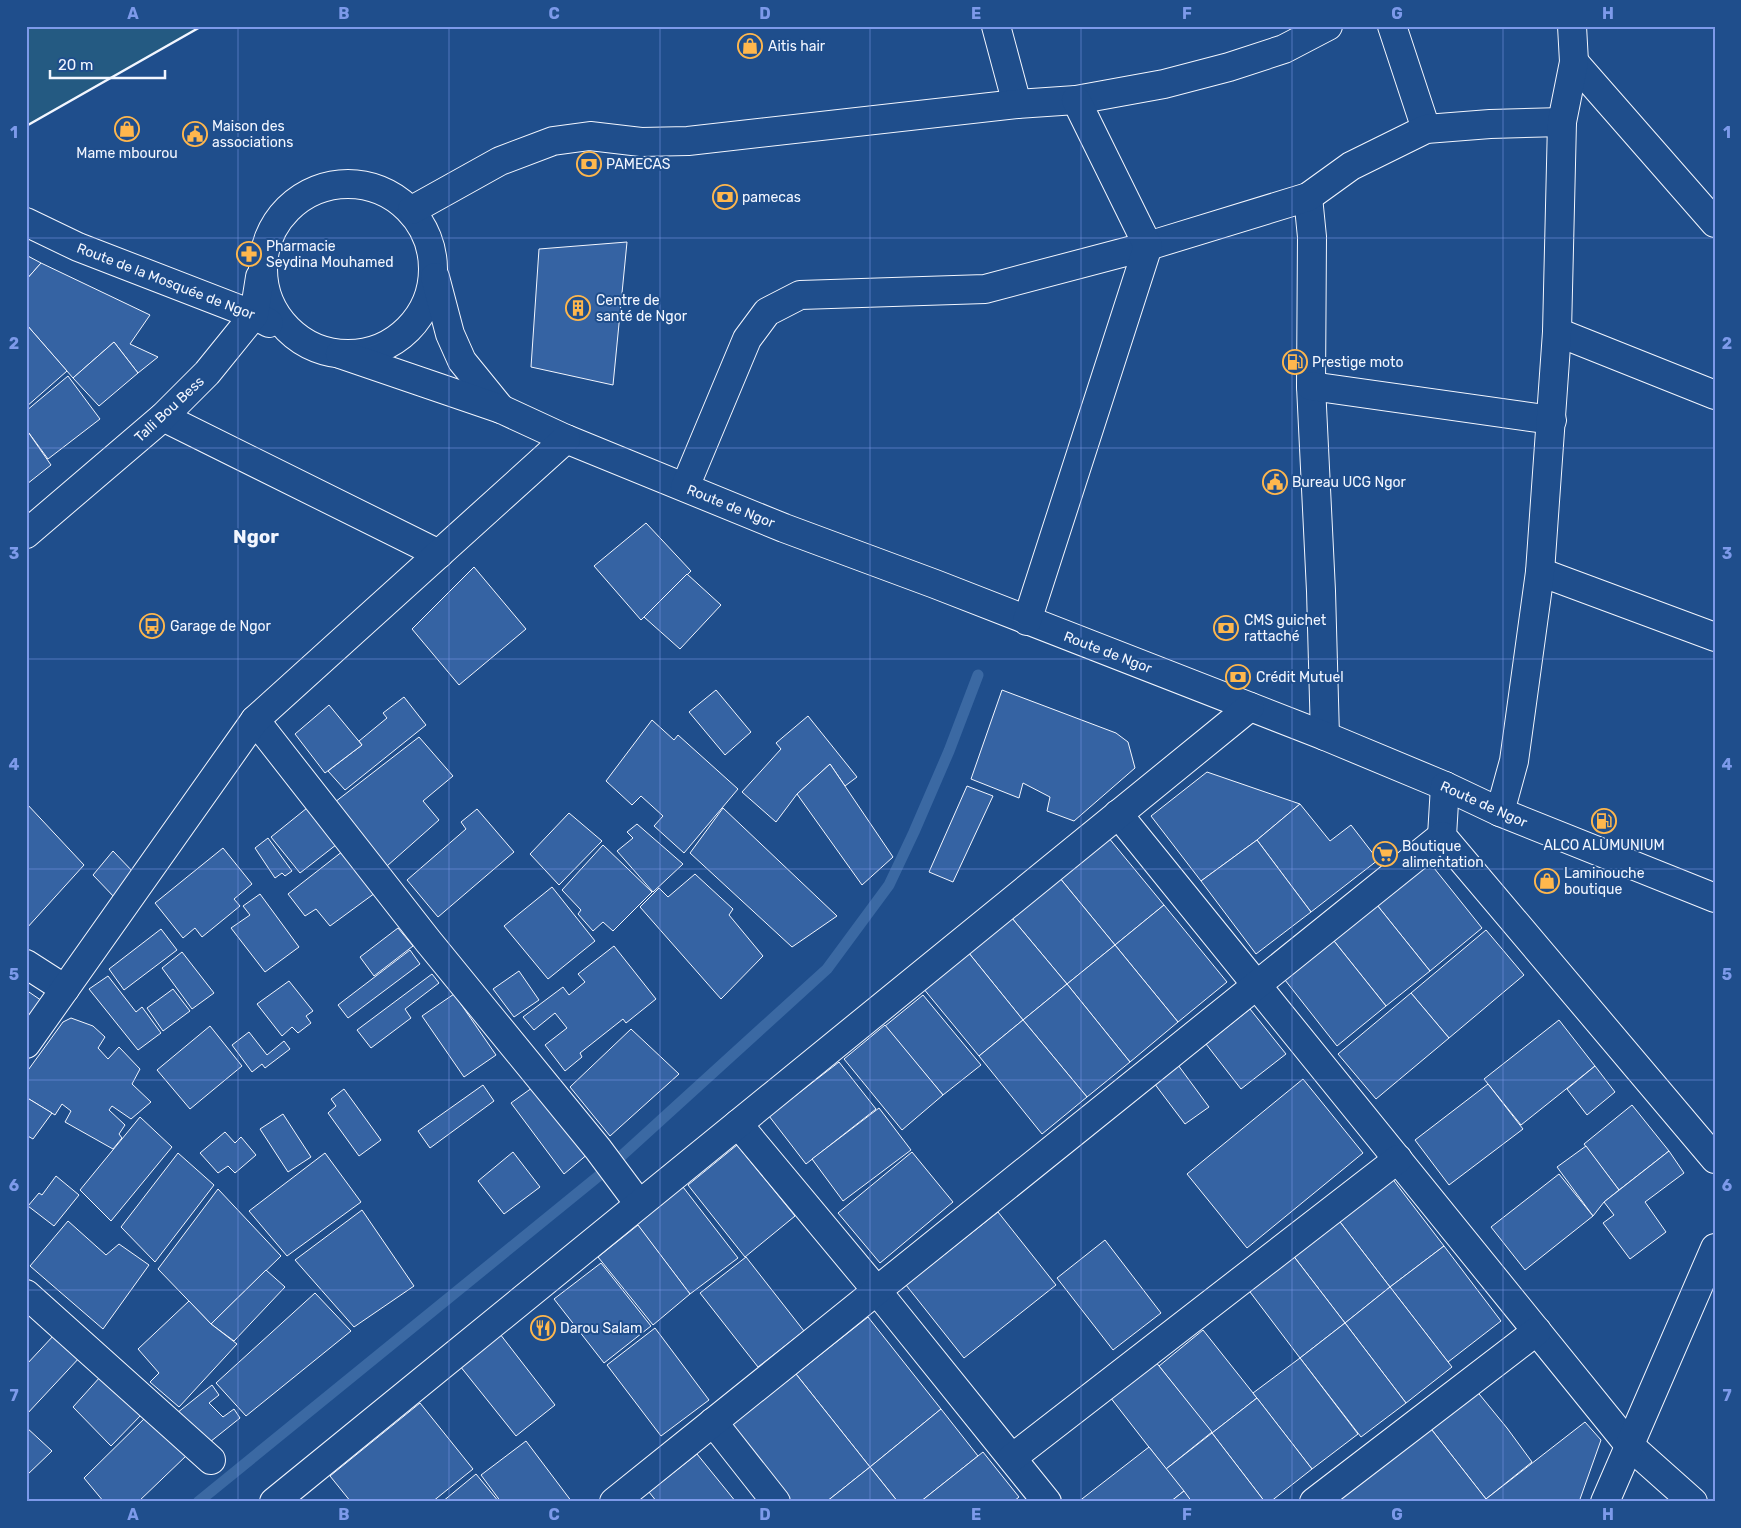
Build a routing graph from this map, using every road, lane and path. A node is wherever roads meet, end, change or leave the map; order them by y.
1 (996, 26) edge
2 (1328, 26) edge
3 (1392, 26) edge
4 (1572, 26) edge
5 (1574, 62) junction
6 (1076, 100) junction
7 (1017, 104) junction
8 (1562, 122) junction
9 (1426, 129) junction
10 (1308, 198) junction
11 (412, 210) junction
12 (26, 222) edge
13 (1715, 223) edge
14 (1148, 246) junction
15 (264, 254) junction
16 (434, 273) junction
17 (254, 315) junction
18 (1557, 332) junction
19 (304, 343) junction
20 (340, 354) junction
21 (1311, 386) junction
22 (1715, 395) edge
23 (501, 409) junction
24 (163, 417) junction
25 (1552, 420) junction
26 (566, 439) junction
27 (685, 487) junction
28 (26, 534) edge
29 (439, 554) junction
30 (1540, 572) junction
31 (1027, 621) junction
32 (1715, 637) edge
33 (1250, 707) junction
34 (254, 720) junction
35 (1325, 736) junction
36 (1445, 786) junction
37 (1500, 812) junction
38 (1118, 814) junction
39 (1442, 836) junction
40 (1715, 898) edge
41 (26, 964) edge
42 (1257, 985) junction
43 (64, 989) junction
44 (26, 1044) edge
45 (738, 1124) junction
46 (1715, 1159) edge
47 (1398, 1160) junction
48 (631, 1194) junction
49 (1715, 1248) edge
50 (877, 1291) junction
51 (26, 1294) edge
52 (1537, 1331) junction
53 (713, 1422) junction
54 (1629, 1445) junction
55 (1012, 1458) junction
56 (211, 1460) dead end
57 (274, 1502) edge
58 (614, 1502) edge
59 (776, 1502) edge
60 (1047, 1502) edge
61 (1314, 1502) edge
62 (1605, 1502) edge
63 (1693, 1502) edge

1 - 7 street
2 - 6 street
3 - 9 street
4 - 5 street
5 - 8 street
5 - 13 street
6 - 7 street
6 - 14 street
7 - 11 street
8 - 9 street
8 - 18 street
9 - 10 street
10 - 14 street
10 - 21 street
11 - 15 street
11 - 16 street
12 - 17 street, Route de la Mosquée de Ngor
14 - 27 street
14 - 31 street
15 - 17 street, Talli Bou Bess
15 - 19 street
16 - 20 street
16 - 23 street
17 - 19 street, Route de la Mosquée de Ngor
17 - 24 street, Talli Bou Bess
18 - 22 street
18 - 25 street
19 - 20 street
20 - 23 street, Route de Ngor
21 - 25 street
21 - 35 street
23 - 26 street, Route de Ngor
24 - 28 street, Talli Bou Bess
24 - 29 street
25 - 30 street
26 - 27 street, Route de Ngor
26 - 29 street
27 - 31 street, Route de Ngor
29 - 34 street
30 - 32 street
30 - 37 street
31 - 33 street, Route de Ngor
33 - 35 street, Route de Ngor
33 - 38 street
34 - 43 street
34 - 48 street
35 - 36 street, Route de Ngor
36 - 37 street, Route de Ngor
36 - 39 street
37 - 40 street, Route de Ngor
38 - 42 street
38 - 45 street
39 - 42 street
39 - 46 street
41 - 43 street
42 - 47 street
42 - 50 street
43 - 44 street
45 - 48 street
45 - 50 street
47 - 52 street
47 - 55 street
48 - 57 street
49 - 54 street
50 - 53 street
50 - 55 street
51 - 56 street
52 - 54 street
52 - 61 street
53 - 58 street
53 - 59 street
54 - 62 street
54 - 63 street
55 - 60 street

